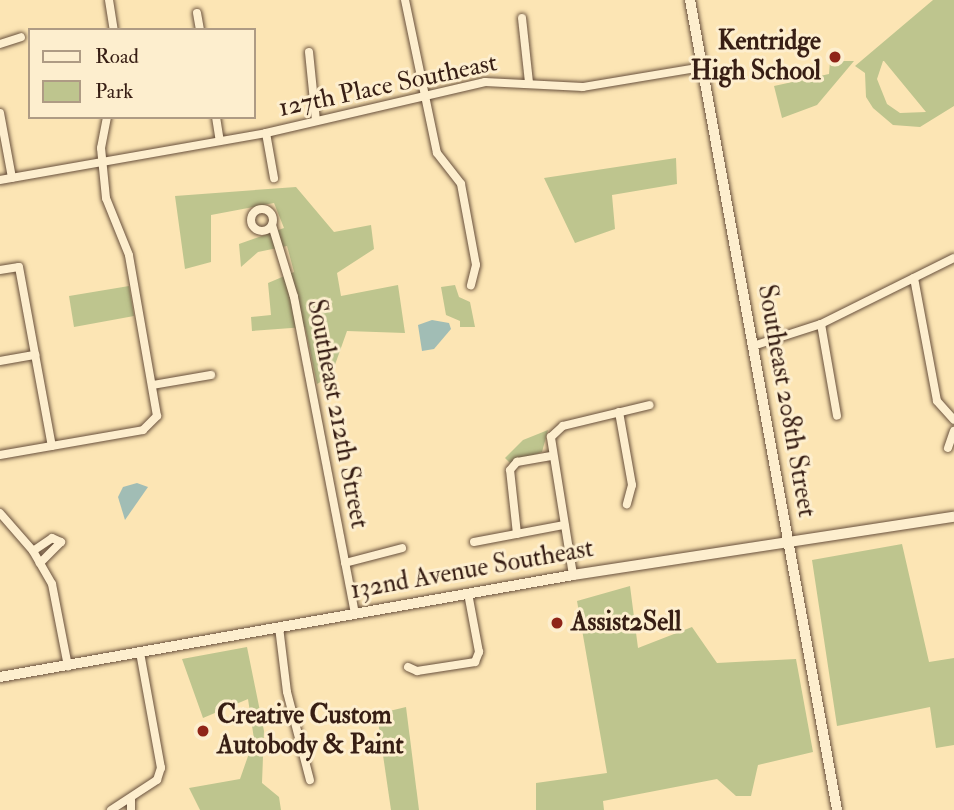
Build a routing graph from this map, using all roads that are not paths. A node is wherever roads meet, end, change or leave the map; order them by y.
1 (108, 0) edge
2 (405, 0) edge
3 (690, 0) edge
4 (197, 13) dead end
5 (522, 18) dead end
6 (114, 28) edge
7 (200, 28) edge
8 (21, 37) dead end
9 (0, 44) edge
10 (309, 52) dead end
11 (702, 67) junction
12 (529, 82) junction
13 (427, 94) junction
14 (0, 113) edge
15 (107, 119) edge
16 (216, 119) edge
17 (316, 121) junction
18 (266, 133) junction
19 (220, 142) junction
20 (101, 161) junction
21 (12, 178) junction
22 (274, 178) dead end
23 (0, 180) edge
24 (272, 225) dead end
25 (954, 258) edge
26 (0, 270) edge
27 (914, 278) junction
28 (471, 285) dead end
29 (821, 324) junction
30 (753, 346) junction
31 (35, 355) junction
32 (0, 361) edge
33 (211, 375) dead end
34 (153, 385) junction
35 (650, 405) dead end
36 (620, 412) junction
37 (837, 416) dead end
38 (954, 420) edge
39 (954, 431) edge
40 (52, 446) junction
41 (948, 449) dead end
42 (0, 455) edge
43 (552, 456) junction
44 (627, 504) dead end
45 (0, 513) edge
46 (954, 517) edge
47 (564, 525) junction
48 (517, 534) junction
49 (788, 541) junction
50 (474, 542) dead end
51 (402, 548) dead end
52 (33, 551) junction
53 (40, 563) junction
54 (345, 563) junction
55 (573, 575) junction
56 (468, 593) junction
57 (355, 613) junction
58 (279, 627) junction
59 (140, 653) junction
60 (68, 666) junction
61 (408, 667) dead end
62 (0, 677) edge
63 (310, 780) dead end
64 (131, 799) junction
65 (111, 810) edge
66 (131, 810) edge
67 (837, 810) edge

1 - 6 street
2 - 13 street
3 - 11 main road, Southeast 208th Street
4 - 7 street
5 - 12 street
8 - 9 street
10 - 17 street
11 - 12 street, 127th Place Southeast
11 - 30 main road, Southeast 208th Street
12 - 13 street, 127th Place Southeast
13 - 17 street, 127th Place Southeast
13 - 28 street
14 - 21 street
15 - 20 street
16 - 19 street
17 - 18 street, 127th Place Southeast
18 - 19 street, 127th Place Southeast
18 - 22 street
19 - 20 street, 127th Place Southeast
20 - 21 street, 127th Place Southeast
20 - 34 street
21 - 23 street, 127th Place Southeast
24 - 54 street, Southeast 212th Street
25 - 27 street
26 - 31 street
27 - 29 street
27 - 38 street
29 - 30 street
29 - 37 street
30 - 49 main road, Southeast 208th Street
31 - 32 street
31 - 40 street
33 - 34 street
34 - 40 street
35 - 36 street
36 - 43 street
36 - 44 street
39 - 41 street
40 - 42 street
43 - 47 street
43 - 48 street
45 - 52 street
46 - 49 main road, 132nd Avenue Southeast
47 - 48 street
47 - 55 street
48 - 50 street
49 - 55 main road, 132nd Avenue Southeast
49 - 67 main road, Southeast 208th Street
51 - 54 street
52 - 53 street
52 - 53 street
53 - 60 street
54 - 57 street, Southeast 212th Street
55 - 56 main road, 132nd Avenue Southeast
56 - 57 main road, 132nd Avenue Southeast
56 - 61 street
57 - 58 main road, 132nd Avenue Southeast
58 - 59 main road, 132nd Avenue Southeast
58 - 63 street
59 - 60 main road, 132nd Avenue Southeast
59 - 64 street
60 - 62 main road, 132nd Avenue Southeast
64 - 65 street
64 - 66 street

